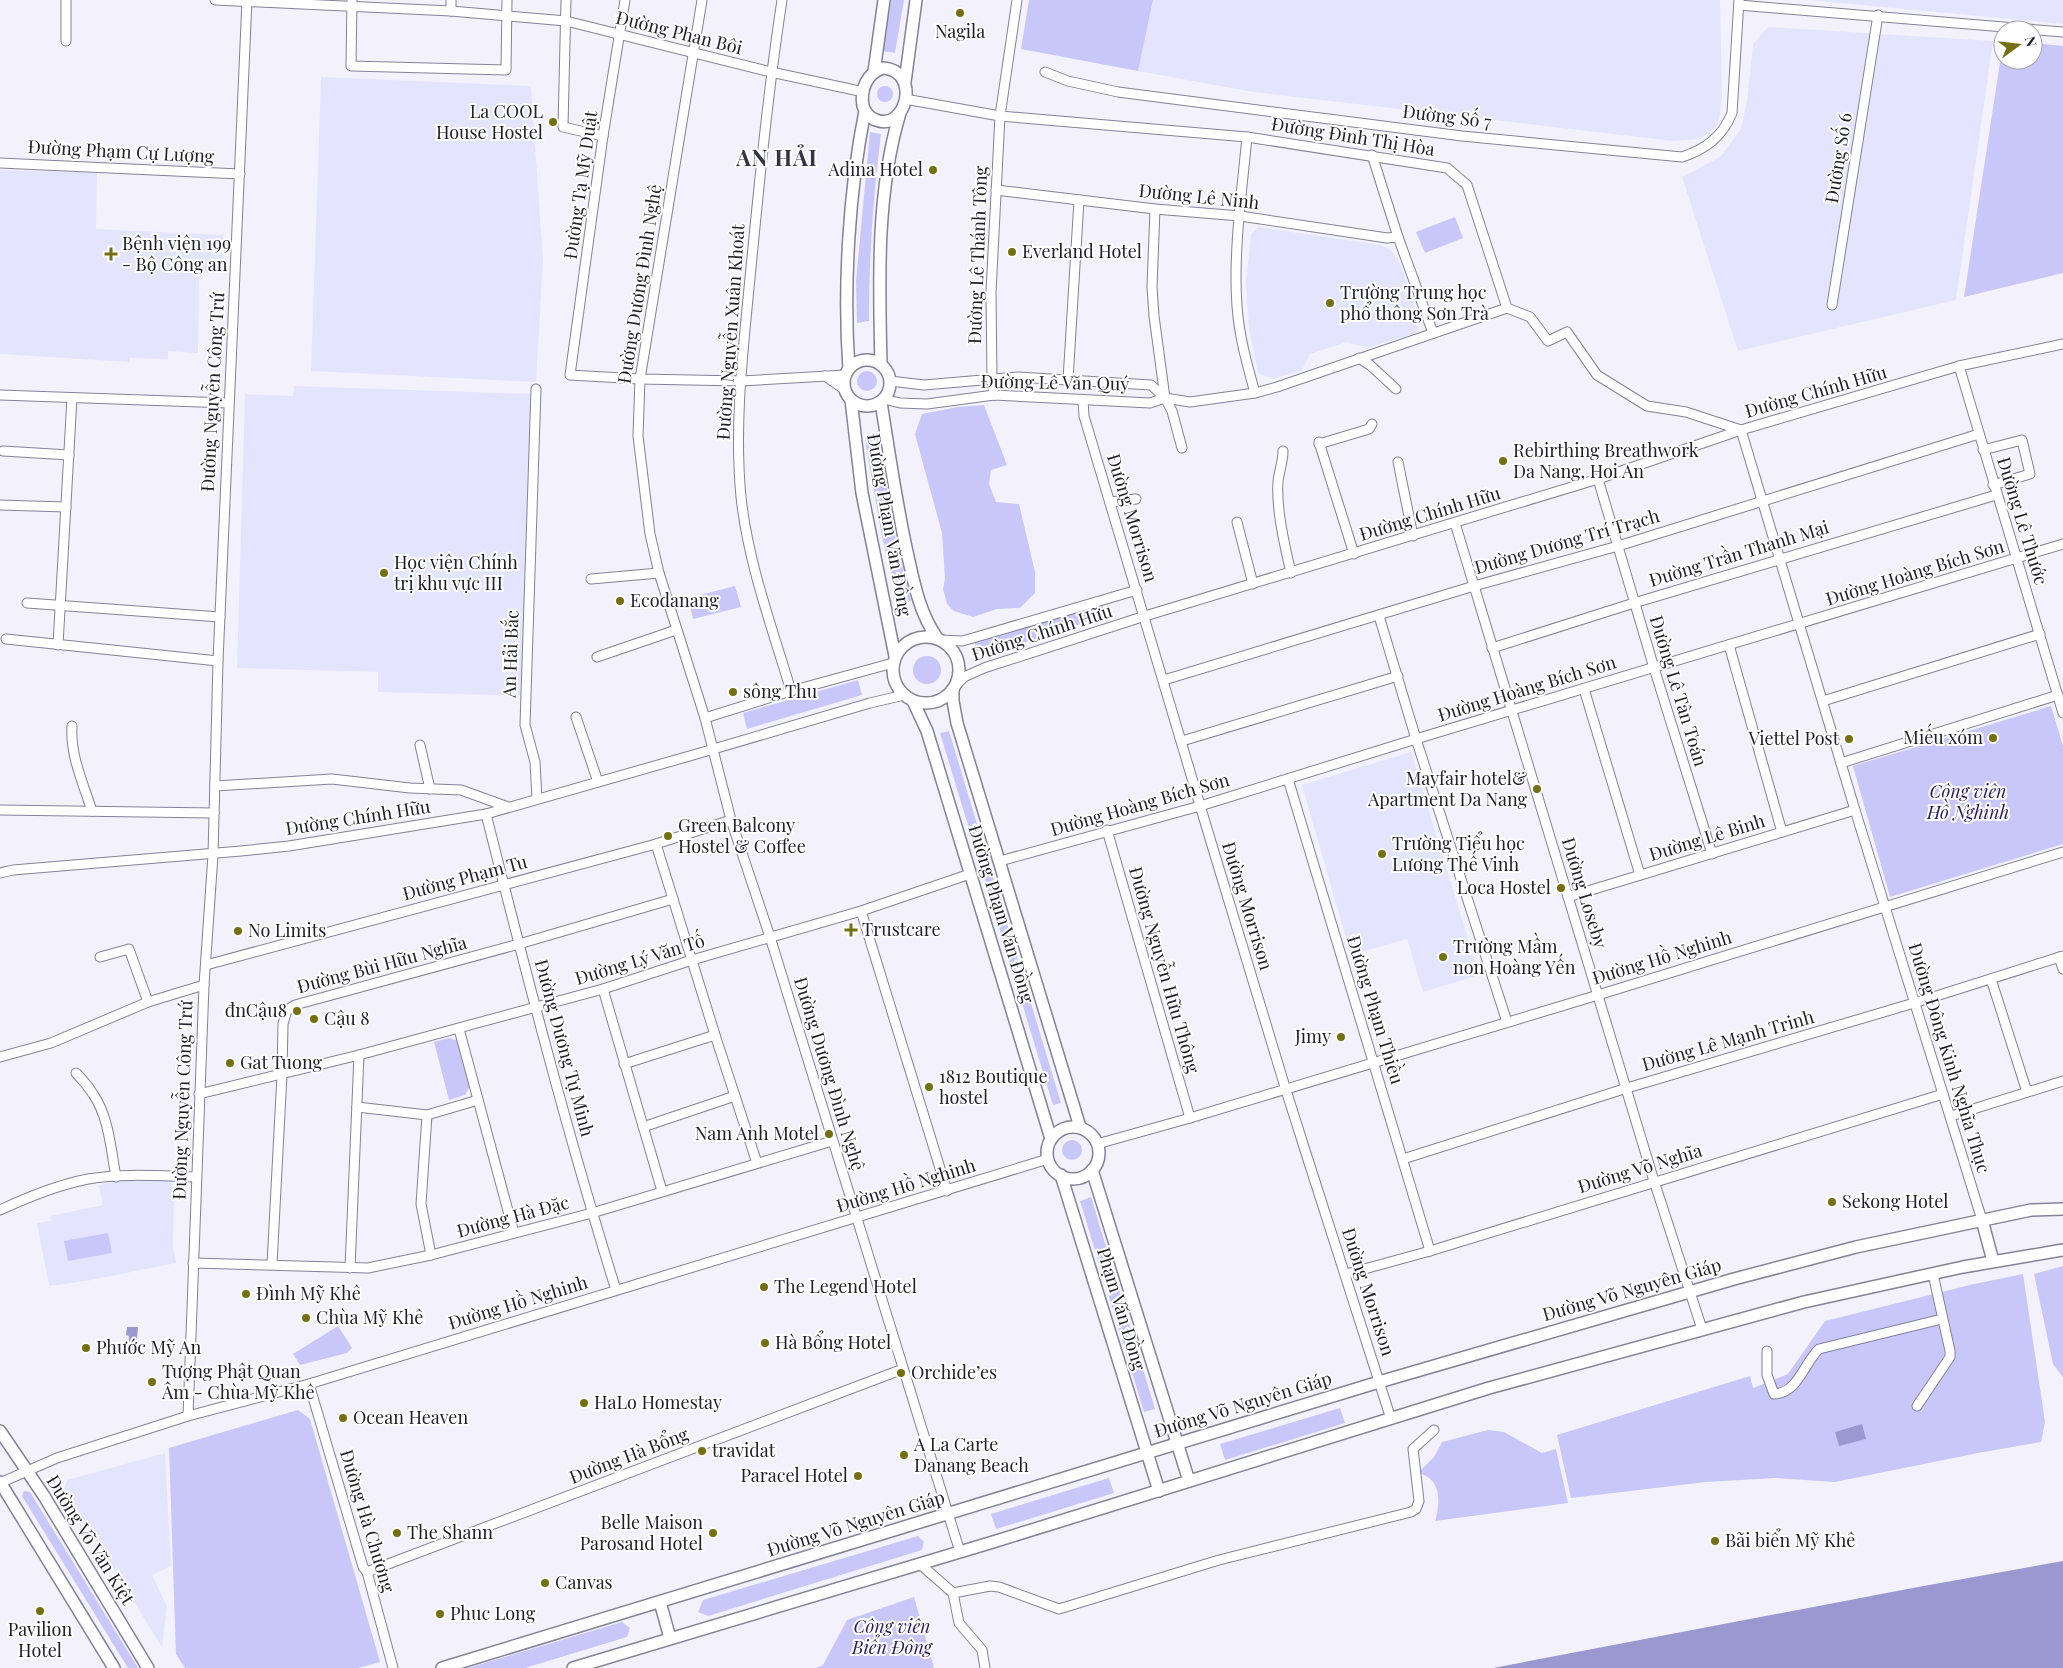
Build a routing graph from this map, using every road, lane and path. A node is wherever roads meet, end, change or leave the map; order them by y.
1 (66, 0) edge
2 (215, 0) edge
3 (451, 0) edge
4 (507, 0) edge
5 (566, 0) edge
6 (625, 0) edge
7 (702, 0) edge
8 (782, 0) edge
9 (884, 0) edge
10 (916, 0) edge
11 (1017, 0) edge
12 (247, 1) edge
13 (352, 3) edge
14 (1739, 3) edge
15 (451, 10) junction
16 (507, 15) junction
17 (1878, 15) junction
18 (566, 21) junction
19 (2063, 32) edge
20 (620, 36) junction
21 (66, 41) dead end
22 (694, 53) junction
23 (771, 72) junction
24 (874, 72) junction
25 (1045, 72) dead end
26 (905, 82) junction
27 (864, 92) junction
28 (905, 98) junction
29 (865, 111) junction
30 (900, 113) junction
31 (1000, 116) junction
32 (603, 136) junction
33 (1247, 137) junction
34 (1372, 156) junction
35 (0, 163) edge
36 (240, 174) junction
37 (996, 190) junction
38 (1079, 200) junction
39 (1155, 209) junction
40 (1240, 216) junction
41 (1398, 237) junction
42 (1832, 305) dead end
43 (1507, 308) junction
44 (1433, 333) junction
45 (2063, 344) edge
46 (1359, 358) junction
47 (881, 365) junction
48 (1959, 366) junction
49 (847, 372) junction
50 (825, 376) junction
51 (640, 379) junction
52 (992, 379) junction
53 (1068, 380) junction
54 (741, 381) junction
55 (890, 381) junction
56 (536, 389) dead end
57 (844, 389) junction
58 (1396, 389) dead end
59 (1255, 393) junction
60 (0, 395) edge
61 (994, 395) junction
62 (72, 398) junction
63 (1165, 398) junction
64 (851, 400) junction
65 (883, 400) junction
66 (1083, 400) junction
67 (228, 403) junction
68 (1372, 424) dead end
69 (1742, 430) junction
70 (1978, 434) junction
71 (1182, 448) dead end
72 (1983, 450) junction
73 (3, 451) dead end
74 (1283, 451) dead end
75 (69, 455) junction
76 (1398, 462) dead end
77 (1598, 479) junction
78 (1995, 490) junction
79 (1136, 499) dead end
80 (1764, 500) junction
81 (1110, 502) junction
82 (0, 504) edge
83 (66, 507) junction
84 (1237, 522) dead end
85 (1455, 523) junction
86 (1413, 536) junction
87 (2063, 544) edge
88 (1618, 546) junction
89 (1354, 554) junction
90 (1781, 559) junction
91 (2017, 559) junction
92 (659, 573) junction
93 (1291, 573) junction
94 (591, 579) dead end
95 (1254, 584) junction
96 (1474, 586) junction
97 (1137, 590) junction
98 (27, 603) dead end
99 (1634, 603) junction
100 (60, 605) junction
101 (1145, 616) junction
102 (1379, 616) junction
103 (220, 617) junction
104 (1800, 624) junction
105 (676, 630) junction
106 (2040, 634) junction
107 (6, 639) dead end
108 (939, 639) junction
109 (58, 645) junction
110 (1729, 645) junction
111 (1492, 648) junction
112 (596, 657) dead end
113 (894, 660) junction
114 (218, 661) junction
115 (1654, 668) junction
116 (1398, 676) junction
117 (1164, 680) junction
118 (954, 688) junction
119 (1584, 689) junction
120 (791, 691) junction
121 (2058, 695) junction
122 (909, 698) junction
123 (1823, 701) junction
124 (1512, 711) junction
125 (2063, 713) edge
126 (576, 717) dead end
127 (705, 718) junction
128 (72, 726) dead end
129 (1416, 739) junction
130 (1182, 740) junction
131 (420, 745) dead end
132 (714, 749) junction
133 (1841, 763) junction
134 (1288, 779) junction
135 (598, 782) junction
136 (215, 786) junction
137 (430, 789) junction
138 (537, 799) junction
139 (1200, 806) junction
140 (508, 807) junction
141 (0, 810) edge
142 (1855, 810) junction
143 (92, 811) junction
144 (214, 813) junction
145 (486, 814) junction
146 (731, 820) junction
147 (1107, 830) junction
148 (1782, 832) junction
149 (656, 844) junction
150 (2063, 852) edge
151 (1712, 854) junction
152 (213, 855) junction
153 (1000, 861) junction
154 (0, 873) edge
155 (970, 874) junction
156 (1640, 876) junction
157 (504, 885) junction
158 (1568, 896) junction
159 (673, 899) junction
160 (1885, 906) junction
161 (861, 911) junction
162 (770, 937) junction
163 (519, 944) junction
164 (100, 957) dead end
165 (2061, 957) edge
166 (692, 960) junction
167 (206, 965) junction
168 (2063, 969) edge
169 (1991, 979) junction
170 (204, 985) junction
171 (603, 989) junction
172 (1598, 995) junction
173 (148, 1002) junction
174 (1914, 1003) junction
175 (535, 1008) junction
176 (1507, 1022) junction
177 (459, 1029) junction
178 (714, 1035) junction
179 (359, 1056) junction
180 (0, 1057) edge
181 (1374, 1062) junction
182 (624, 1064) junction
183 (76, 1073) dead end
184 (282, 1075) junction
185 (2063, 1081) edge
186 (1286, 1088) junction
187 (1627, 1088) junction
188 (2027, 1092) junction
189 (200, 1094) junction
190 (1943, 1094) junction
191 (735, 1096) junction
192 (478, 1100) junction
193 (357, 1107) junction
194 (427, 1114) junction
195 (1951, 1116) junction
196 (1190, 1118) junction
197 (643, 1127) junction
198 (1080, 1128) junction
199 (1051, 1139) junction
200 (832, 1141) junction
201 (1097, 1144) junction
202 (1048, 1159) junction
203 (1403, 1159) junction
204 (757, 1163) junction
205 (1092, 1170) junction
206 (1061, 1176) junction
207 (116, 1177) junction
208 (196, 1177) junction
209 (1654, 1181) junction
210 (662, 1191) junction
211 (947, 1191) junction
212 (2063, 1209) edge
213 (0, 1210) edge
214 (592, 1213) junction
215 (856, 1218) junction
216 (1982, 1220) junction
217 (514, 1233) junction
218 (2063, 1250) edge
219 (1430, 1251) junction
220 (431, 1255) junction
221 (1993, 1261) junction
222 (193, 1263) junction
223 (272, 1264) junction
224 (350, 1268) junction
225 (1346, 1274) junction
226 (1933, 1274) junction
227 (616, 1290) junction
228 (1690, 1292) junction
229 (1942, 1319) junction
230 (1702, 1329) junction
231 (1767, 1351) dead end
232 (903, 1369) junction
233 (1379, 1382) junction
234 (308, 1384) junction
235 (1917, 1406) dead end
236 (188, 1416) junction
237 (1391, 1419) junction
238 (1434, 1430) dead end
239 (0, 1431) edge
240 (1177, 1444) junction
241 (1147, 1453) junction
242 (26, 1471) junction
243 (1189, 1481) junction
244 (0, 1482) edge
245 (1159, 1490) junction
246 (948, 1514) junction
247 (960, 1552) junction
248 (920, 1564) junction
249 (362, 1570) junction
250 (952, 1593) junction
251 (660, 1602) junction
252 (670, 1638) junction
253 (114, 1668) edge
254 (148, 1668) edge
255 (393, 1668) edge
256 (442, 1668) edge
257 (573, 1668) edge
258 (985, 1668) edge

1 - 21 street
2 - 12 street, Đường Phan Bôi
3 - 15 street
4 - 16 street
5 - 18 street
6 - 20 street, Đường Tạ Mỹ Duật
7 - 22 street, Đường Dương Đình Nghệ
8 - 23 street, Đường Nguyễn Xuân Khoát
9 - 24 main road
10 - 26 main road
11 - 31 street, Đường Lê Thánh Tông
12 - 13 street, Đường Phan Bôi
12 - 36 street, Đường Nguyễn Công Trứ
13 - 15 street, Đường Phan Bôi
13 - 16 street
14 - 17 street
14 - 25 street, Đường Số 7
15 - 16 street, Đường Phan Bôi
16 - 18 street, Đường Phan Bôi
17 - 19 street
17 - 42 street, Đường Số 6
18 - 20 street, Đường Phan Bôi
18 - 32 street
20 - 22 street, Đường Phan Bôi
20 - 32 street, Đường Tạ Mỹ Duật
22 - 23 street, Đường Phan Bôi
22 - 51 street, Đường Dương Đình Nghệ
23 - 27 street, Đường Phan Bôi
23 - 54 street, Đường Nguyễn Xuân Khoát
24 - 26 main road
24 - 27 main road
26 - 28 main road
27 - 29 main road
28 - 30 main road
28 - 31 street, Đường Đinh Thị Hòa
29 - 30 main road
29 - 49 main road
30 - 47 main road
31 - 33 street, Đường Đinh Thị Hòa
31 - 37 street, Đường Lê Thánh Tông
32 - 51 street, Đường Tạ Mỹ Duật
33 - 34 street, Đường Đinh Thị Hòa
33 - 40 street
34 - 41 street
34 - 43 street, Đường Đinh Thị Hòa
35 - 36 street, Đường Phạm Cự Lượng
36 - 67 street, Đường Nguyễn Công Trứ
37 - 38 street, Đường Lê Ninh
37 - 52 street, Đường Lê Thánh Tông
38 - 39 street, Đường Lê Ninh
38 - 53 street
39 - 40 street, Đường Lê Ninh
39 - 63 street
40 - 41 street, Đường Lê Ninh
40 - 59 street
41 - 44 street
43 - 44 street, Đường Lê Văn Quý
43 - 69 street
44 - 46 street, Đường Lê Văn Quý
45 - 48 street, Đường Chính Hữu
46 - 58 street
46 - 59 street, Đường Lê Văn Quý
47 - 49 main road
47 - 55 main road
48 - 69 street, Đường Chính Hữu
48 - 70 street, Đường Lê Thước
49 - 50 street
49 - 57 main road
50 - 54 street
50 - 57 street
51 - 54 street
51 - 92 street, Đường Dương Đình Nghệ
52 - 53 street, Đường Lê Văn Quý
52 - 55 street, Đường Lê Văn Quý
52 - 61 street, Đường Lê Thánh Tông
53 - 63 street, Đường Lê Văn Quý
54 - 120 street, Đường Nguyễn Xuân Khoát
55 - 65 main road
56 - 138 street, An Hải Bắc
57 - 64 main road
59 - 63 street, Đường Lê Văn Quý
60 - 62 street
61 - 65 street, Đường Lê Văn Quý
61 - 66 street, Đường Lê Văn Quý
62 - 67 street
62 - 75 street
63 - 66 street, Đường Lê Văn Quý
63 - 71 street
64 - 65 main road
64 - 113 main road, Đường Phạm Văn Đồng
65 - 108 main road, Đường Phạm Văn Đồng
66 - 81 street, Đường Morrison
67 - 103 street, Đường Nguyễn Công Trứ
68 - 89 street
69 - 77 street, Đường Chính Hữu
69 - 80 street, Đường Đông Kinh Nghĩa Thục
70 - 72 street, Đường Lê Thước
70 - 80 street, Đường Dương Trí Trạch
72 - 78 street, Đường Lê Thước
72 - 78 street, Đường Trần Thanh Mại
73 - 75 street
74 - 93 street
75 - 83 street
76 - 86 street
77 - 85 street, Đường Chính Hữu
77 - 88 street, Đường Lê Tân Toán
78 - 90 street, Đường Trần Thanh Mại
78 - 91 street, Đường Lê Thước
79 - 81 street
80 - 88 street, Đường Dương Trí Trạch
80 - 90 street, Đường Đông Kinh Nghĩa Thục
81 - 97 street, Đường Morrison
82 - 83 street
83 - 100 street
84 - 95 street
85 - 86 street, Đường Chính Hữu
85 - 96 street, Đường Loseby
86 - 89 street, Đường Chính Hữu
87 - 91 street, Đường Hoàng Bích Sơn
88 - 96 street, Đường Dương Trí Trạch
88 - 99 street, Đường Lê Tân Toán
89 - 93 street, Đường Chính Hữu
90 - 99 street, Đường Trần Thanh Mại
90 - 104 street, Đường Đông Kinh Nghĩa Thục
91 - 104 street, Đường Hoàng Bích Sơn
91 - 106 street, Đường Lê Thước
92 - 94 street
92 - 105 street, Đường Dương Đình Nghệ
93 - 95 street, Đường Chính Hữu
95 - 101 street, Đường Chính Hữu
96 - 102 street, Đường Dương Trí Trạch
96 - 111 street, Đường Loseby
97 - 101 street, Đường Morrison
97 - 108 street, Đường Chính Hữu
98 - 100 street
99 - 111 street, Đường Trần Thanh Mại
99 - 115 street, Đường Lê Tân Toán
100 - 103 street
100 - 109 street
101 - 117 street, Đường Morrison
101 - 118 street, Đường Chính Hữu
102 - 116 street
102 - 117 street, Đường Dương Trí Trạch
103 - 114 street, Đường Nguyễn Công Trứ
104 - 110 street, Đường Hoàng Bích Sơn
104 - 123 street, Đường Đông Kinh Nghĩa Thục
105 - 112 street
105 - 127 street, Đường Dương Đình Nghệ
106 - 121 street, Đường Lê Thước
106 - 123 street
107 - 109 street
108 - 113 main road
108 - 118 main road
109 - 114 street
110 - 115 street, Đường Hoàng Bích Sơn
110 - 148 street
111 - 124 street, Đường Loseby
113 - 120 street
113 - 122 main road
114 - 136 street, Đường Nguyễn Công Trứ
115 - 119 street, Đường Hoàng Bích Sơn
115 - 151 street, Đường Lê Tân Toán
116 - 129 street
116 - 130 street
117 - 130 street, Đường Morrison
118 - 122 main road
118 - 153 main road, Đường Phạm Văn Đồng
119 - 124 street, Đường Hoàng Bích Sơn
119 - 156 street
120 - 127 street
121 - 125 street, Đường Lê Thước
121 - 133 street
122 - 132 street, Đường Chính Hữu
122 - 155 main road, Đường Phạm Văn Đồng
123 - 133 street, Đường Đông Kinh Nghĩa Thục
124 - 129 street, Đường Hoàng Bích Sơn
124 - 158 street, Đường Loseby
126 - 135 street
127 - 132 street
128 - 143 street
129 - 134 street, Đường Hoàng Bích Sơn
129 - 176 street
130 - 139 street, Đường Morrison
131 - 137 street
132 - 135 street, Đường Chính Hữu
132 - 146 street, Đường Dương Đình Nghệ
133 - 142 street, Đường Đông Kinh Nghĩa Thục
134 - 139 street, Đường Hoàng Bích Sơn
134 - 181 street, Đường Phạm Thiều
135 - 138 street, Đường Chính Hữu
136 - 137 street
136 - 144 street, Đường Nguyễn Công Trứ
137 - 140 street
138 - 140 street, Đường Chính Hữu
139 - 147 street, Đường Hoàng Bích Sơn
139 - 186 street, Đường Morrison
140 - 145 street, Đường Chính Hữu
141 - 143 street
142 - 148 street, Đường Lê Binh
142 - 160 street, Đường Đông Kinh Nghĩa Thục
143 - 144 street
144 - 152 street, Đường Nguyễn Công Trứ
145 - 152 street, Đường Chính Hữu
145 - 157 street, Đường Dương Tự Minh
146 - 149 street, Đường Phạm Tu
146 - 162 street, Đường Dương Đình Nghệ
147 - 153 street, Đường Hoàng Bích Sơn
147 - 196 street, Đường Nguyễn Hữu Thông
148 - 151 street, Đường Lê Binh
149 - 157 street, Đường Phạm Tu
149 - 159 street
150 - 160 street, Đường Hồ Nghinh
151 - 156 street, Đường Lê Binh
152 - 154 street, Đường Chính Hữu
152 - 167 street, Đường Nguyễn Công Trứ
153 - 198 main road, Đường Phạm Văn Đồng
155 - 161 street, Đường Lý Văn Tố
155 - 199 main road, Đường Phạm Văn Đồng
156 - 158 street, Đường Lê Binh
157 - 163 street, Đường Dương Tự Minh
157 - 167 street, Đường Phạm Tu
158 - 172 street, Đường Loseby
159 - 163 street, Đường Bùi Hữu Nghĩa
159 - 166 street
160 - 172 street, Đường Hồ Nghinh
160 - 174 street, Đường Đông Kinh Nghĩa Thục
161 - 162 street, Đường Lý Văn Tố
161 - 211 street
162 - 166 street, Đường Lý Văn Tố
162 - 200 street, Đường Dương Đình Nghệ
163 - 175 street, Đường Dương Tự Minh
163 - 184 street, Đường Bùi Hữu Nghĩa
164 - 173 street
165 - 168 street
165 - 169 street, Đường Lê Mạnh Trinh
166 - 171 street, Đường Lý Văn Tố
166 - 178 street
167 - 170 street, Đường Nguyễn Công Trứ
169 - 174 street, Đường Lê Mạnh Trinh
169 - 188 street
170 - 173 street
170 - 189 street, Đường Nguyễn Công Trứ
171 - 175 street, Đường Lý Văn Tố
171 - 182 street
172 - 176 street, Đường Hồ Nghinh
172 - 187 street, Đường Loseby
173 - 180 street
174 - 187 street, Đường Lê Mạnh Trinh
174 - 190 street, Đường Đông Kinh Nghĩa Thục
175 - 177 street, Đường Lý Văn Tố
175 - 214 street, Đường Dương Tự Minh
176 - 181 street, Đường Hồ Nghinh
177 - 179 street, Đường Lý Văn Tố
177 - 192 street
178 - 182 street
178 - 191 street
179 - 184 street, Đường Lý Văn Tố
179 - 193 street
181 - 186 street, Đường Hồ Nghinh
181 - 203 street, Đường Phạm Thiều
182 - 197 street
183 - 207 street
184 - 189 street, Đường Lý Văn Tố
184 - 223 street, Đường Bùi Hữu Nghĩa
185 - 188 street
186 - 196 street, Đường Hồ Nghinh
186 - 225 street, Đường Morrison
187 - 203 street, Đường Lê Mạnh Trinh
187 - 209 street, Đường Loseby
188 - 195 street
189 - 208 street, Đường Nguyễn Công Trứ
190 - 195 street, Đường Đông Kinh Nghĩa Thục
190 - 209 street, Đường Võ Nghĩa
191 - 197 street
191 - 204 street
192 - 194 street
192 - 217 street
193 - 194 street
193 - 224 street
194 - 220 street
195 - 216 street, Đường Đông Kinh Nghĩa Thục
196 - 201 street, Đường Hồ Nghinh
197 - 210 street
198 - 199 main road
198 - 201 main road
199 - 202 main road
200 - 204 street, Đường Hà Đặc
200 - 215 street, Đường Dương Đình Nghệ
201 - 205 main road
202 - 206 main road
202 - 211 street, Đường Hồ Nghinh
203 - 219 street, Đường Phạm Thiều
204 - 210 street, Đường Hà Đặc
205 - 206 main road
205 - 240 main road, Phạm Văn Đồng
206 - 241 main road, Phạm Văn Đồng
207 - 208 street
207 - 213 street
208 - 222 street, Đường Nguyễn Công Trứ
209 - 219 street, Đường Võ Nghĩa
209 - 228 street, Đường Loseby
210 - 214 street, Đường Hà Đặc
211 - 215 street, Đường Hồ Nghinh
212 - 216 main road, Đường Võ Nguyên Giáp
214 - 217 street, Đường Hà Đặc
214 - 227 street, Đường Dương Tự Minh
215 - 227 street, Đường Hồ Nghinh
215 - 232 street, Đường Dương Đình Nghệ
216 - 221 main road
216 - 228 main road, Đường Võ Nguyên Giáp
217 - 220 street, Đường Hà Đặc
218 - 221 main road
219 - 225 street, Đường Võ Nghĩa
220 - 224 street, Đường Hà Đặc
221 - 226 main road
222 - 223 street, Đường Hà Đặc
222 - 236 street, Đường Nguyễn Công Trứ
223 - 224 street, Đường Hà Đặc
225 - 233 street, Đường Morrison
226 - 229 street
226 - 230 main road
227 - 234 street, Đường Hồ Nghinh
228 - 230 street, Đường Loseby
228 - 233 main road, Đường Võ Nguyên Giáp
229 - 231 street
229 - 235 street
230 - 237 main road
232 - 246 street, Đường Dương Đình Nghệ
232 - 249 street, Đường Hà Bổng
233 - 237 street, Đường Morrison
233 - 240 main road, Đường Võ Nguyên Giáp
234 - 236 street, Đường Hồ Nghinh
234 - 249 street, Đường Hà Chương
236 - 242 street, Đường Hồ Nghinh
237 - 243 main road
238 - 250 street
239 - 242 main road, Đường Võ Văn Kiệt
240 - 241 main road, Đường Võ Nguyên Giáp
240 - 243 main road
241 - 245 main road
241 - 246 main road, Đường Võ Nguyên Giáp
242 - 244 street, Đường Hồ Nghinh
242 - 254 main road, Đường Võ Văn Kiệt
243 - 245 main road
244 - 253 main road
245 - 247 main road
246 - 247 street, Đường Dương Đình Nghệ
246 - 251 main road, Đường Võ Nguyên Giáp
247 - 248 main road
248 - 250 street
248 - 252 main road
249 - 255 street, Đường Hà Chương
250 - 258 street
251 - 252 main road
251 - 256 main road, Đường Võ Nguyên Giáp
252 - 257 main road

